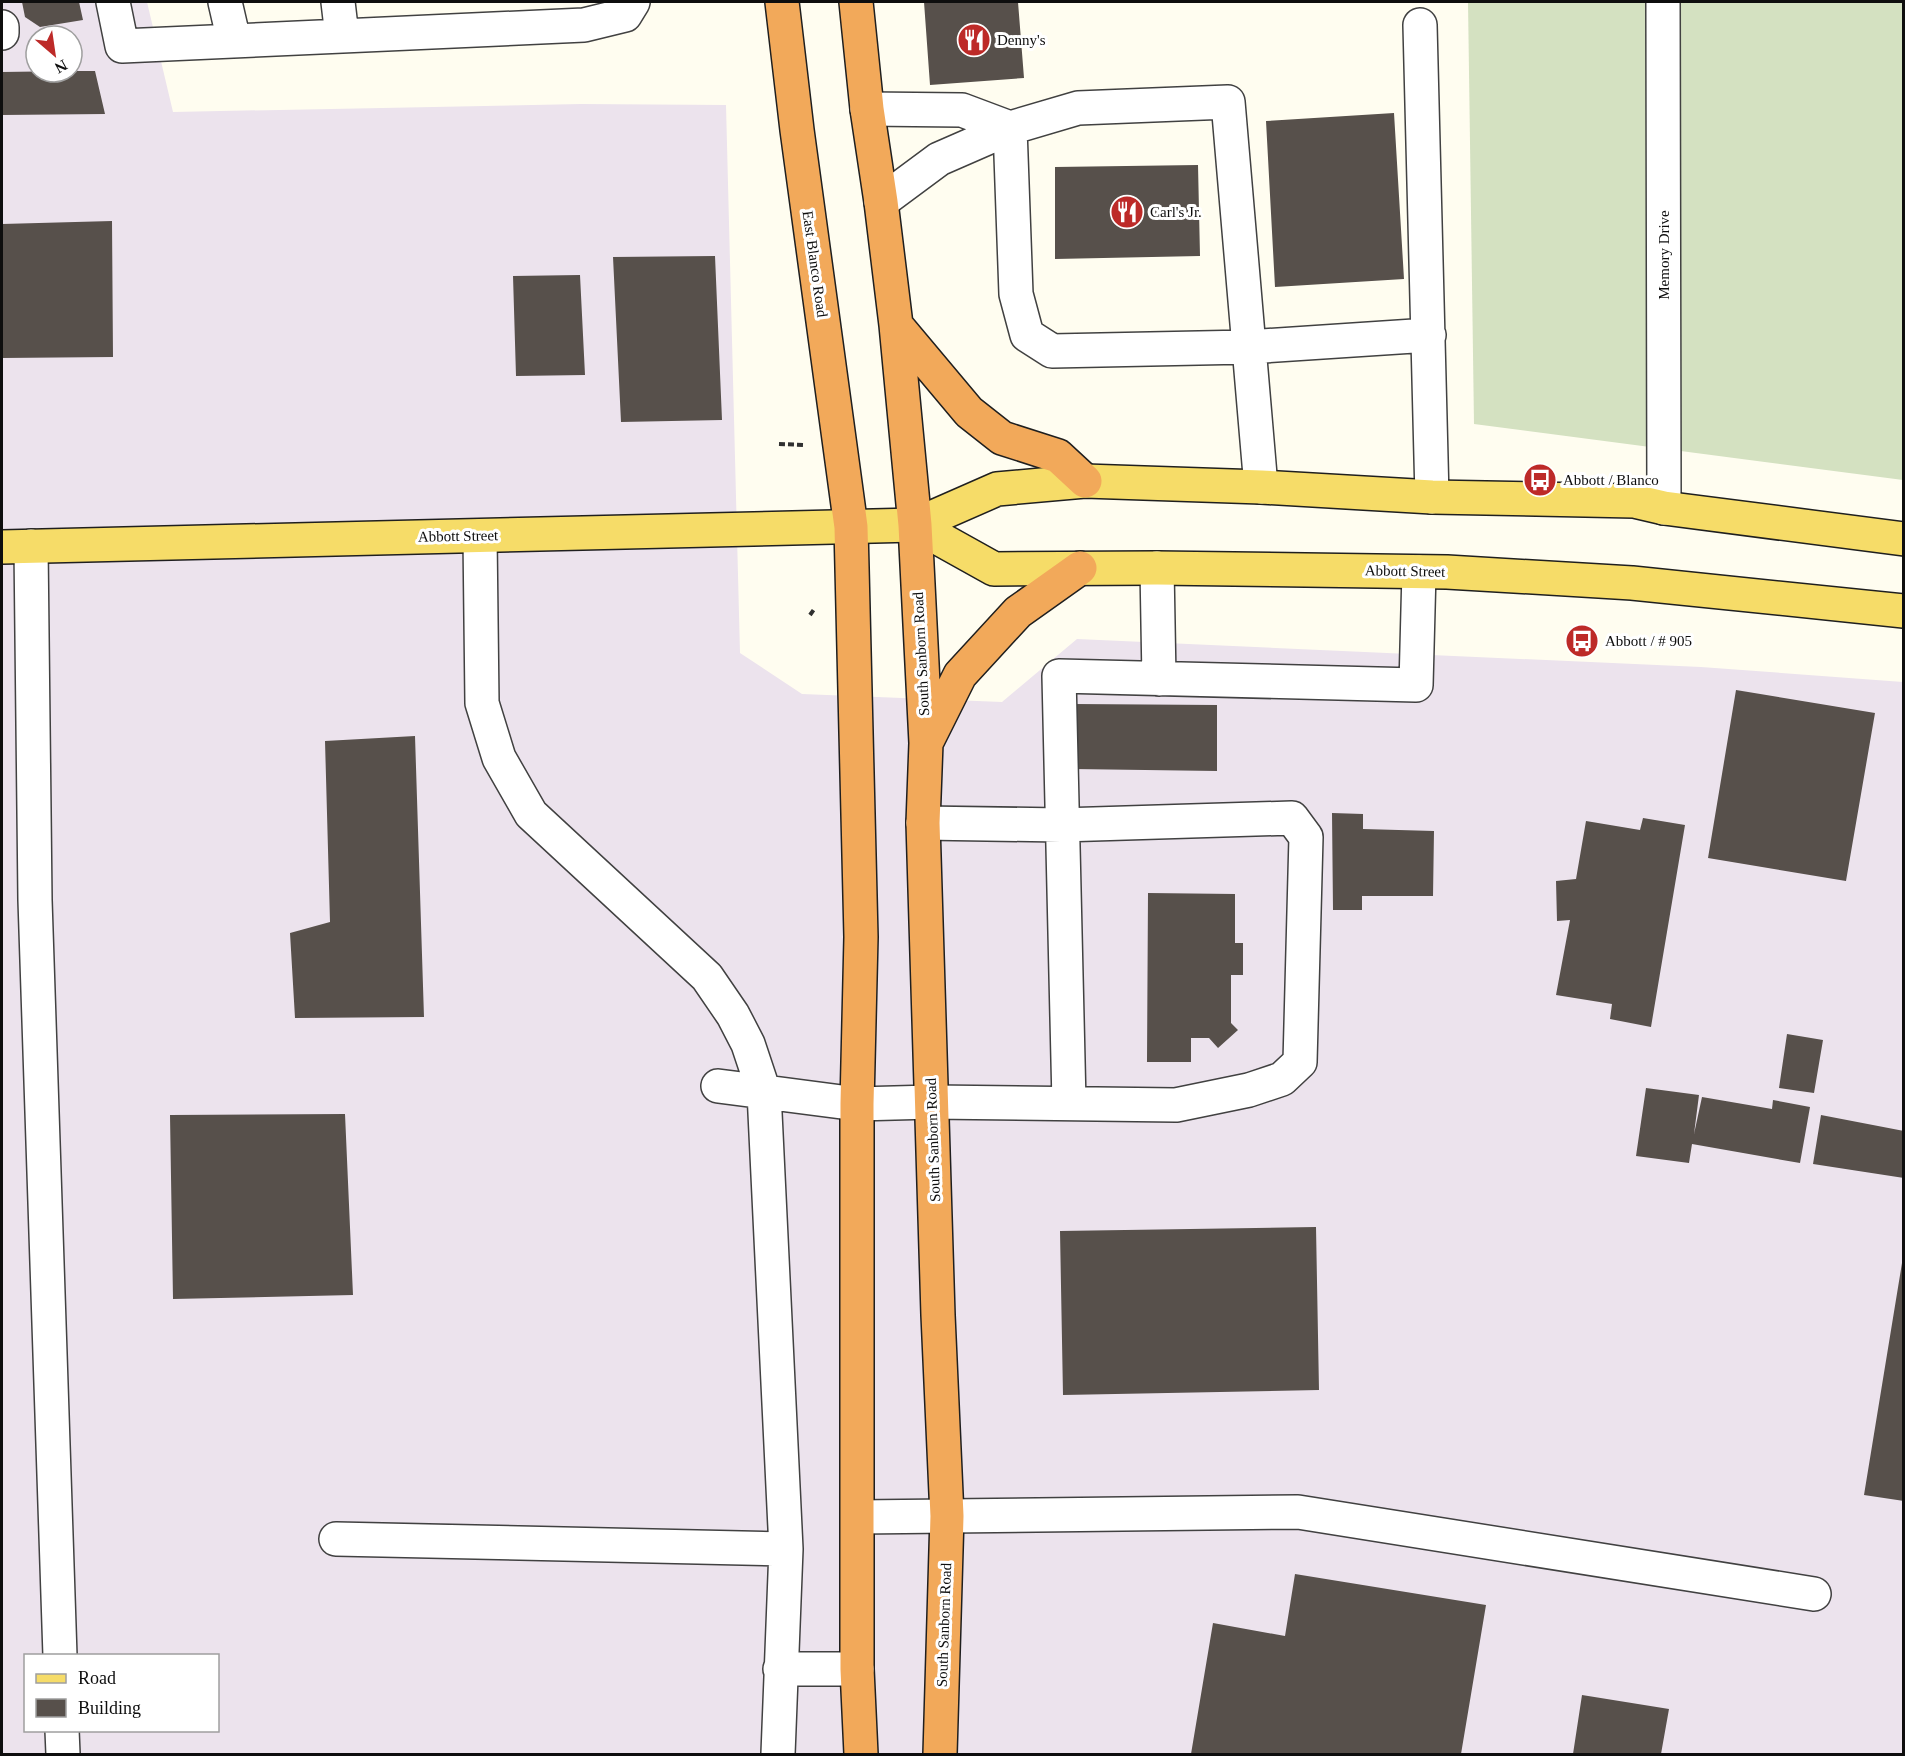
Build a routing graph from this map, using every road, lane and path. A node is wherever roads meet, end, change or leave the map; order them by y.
1 (112, 2) edge
2 (225, 2) edge
3 (338, 2) edge
4 (633, 2) edge
5 (782, 2) edge
6 (856, 2) edge
7 (1663, 2) edge
8 (1420, 25) dead end
9 (2, 27) edge
10 (2, 33) edge
11 (342, 36) junction
12 (234, 41) junction
13 (867, 109) junction
14 (1010, 128) junction
15 (881, 202) junction
16 (896, 325) junction
17 (1429, 335) junction
18 (1248, 347) junction
19 (779, 444) dead end
20 (804, 445) dead end
21 (1085, 482) junction
22 (1261, 487) junction
23 (1432, 497) junction
24 (1664, 508) junction
25 (915, 525) junction
26 (851, 527) junction
27 (480, 536) junction
28 (1904, 539) edge
29 (16, 547) edge
30 (1080, 568) junction
31 (1157, 568) junction
32 (1419, 572) junction
33 (815, 608) dead end
34 (1904, 611) edge
35 (810, 615) dead end
36 (1159, 679) junction
37 (926, 743) junction
38 (924, 823) junction
39 (1061, 825) junction
40 (718, 1086) dead end
41 (764, 1092) junction
42 (932, 1102) junction
43 (1069, 1103) junction
44 (857, 1104) junction
45 (947, 1516) junction
46 (858, 1517) junction
47 (336, 1539) dead end
48 (786, 1550) junction
49 (1814, 1594) dead end
50 (60, 1654) edge
51 (780, 1669) junction
52 (856, 1669) junction
53 (62, 1732) edge
54 (63, 1755) edge
55 (778, 1755) edge
56 (861, 1755) edge
57 (940, 1755) edge

1 - 12 street
2 - 12 street
3 - 11 street
4 - 11 street
5 - 26 highway, East Blanco Road
6 - 13 highway
7 - 24 street, Memory Drive
8 - 17 street
9 - 10 street
11 - 12 street
13 - 14 street
13 - 15 highway
14 - 15 street
14 - 18 street
14 - 18 street
15 - 16 highway
16 - 21 highway
16 - 25 highway
17 - 18 street
17 - 23 street
18 - 22 street
19 - 20 path
21 - 22 main road, Abbott Street
21 - 25 main road, Abbott Street
22 - 23 main road, Abbott Street
23 - 24 main road, Abbott Street
24 - 28 main road, Abbott Street
25 - 26 main road, Abbott Street
25 - 30 main road, Abbott Street
25 - 37 highway, South Sanborn Road
26 - 27 main road, Abbott Street
26 - 44 highway
27 - 29 main road, Abbott Street
27 - 41 street
29 - 50 street
30 - 31 main road, Abbott Street
30 - 37 highway
31 - 32 main road, Abbott Street
31 - 36 street
32 - 34 main road, Abbott Street
32 - 36 street
33 - 35 path
36 - 39 street
37 - 38 highway, South Sanborn Road
38 - 39 street
38 - 42 highway, South Sanborn Road
39 - 43 street
39 - 43 street
40 - 41 street
41 - 44 street
41 - 48 street
42 - 43 street
42 - 44 street
42 - 45 highway, South Sanborn Road
44 - 46 highway
45 - 46 street
45 - 49 street
45 - 57 highway, South Sanborn Road
46 - 52 highway
47 - 48 street
48 - 51 street
51 - 52 street
51 - 55 street
52 - 56 highway
53 - 54 street

